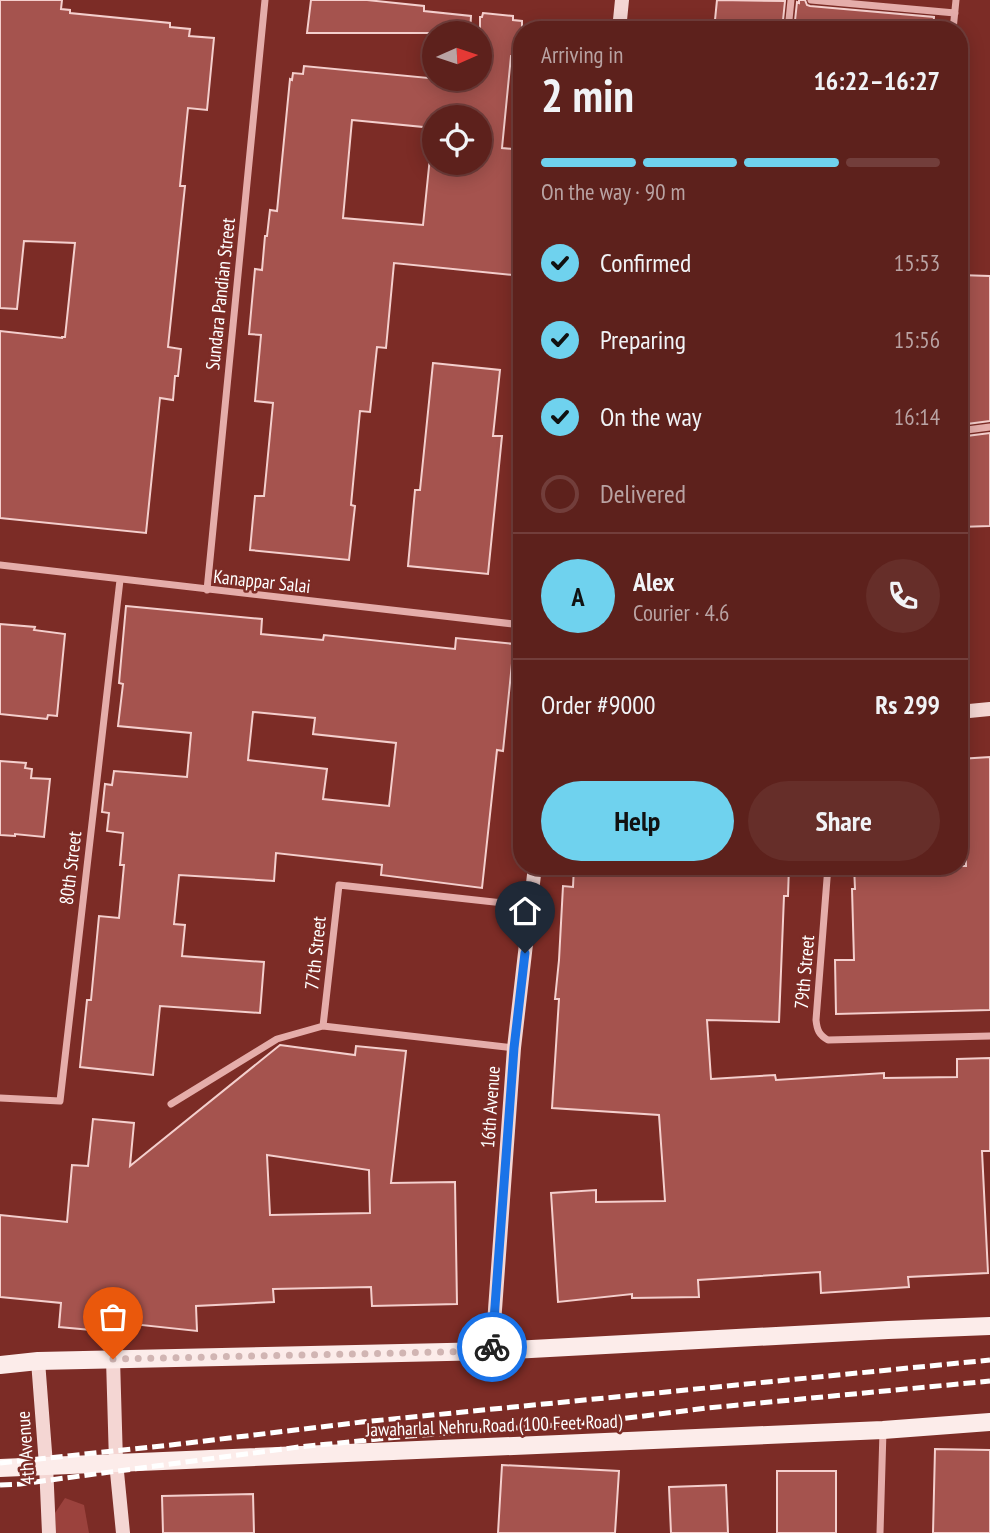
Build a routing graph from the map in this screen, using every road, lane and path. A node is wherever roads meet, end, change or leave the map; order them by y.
1 (265, 0) edge
2 (622, 0) edge
3 (791, 0) edge
4 (811, 0) edge
5 (956, 0) edge
6 (955, 13) junction
7 (620, 21) edge
8 (789, 21) edge
9 (954, 21) edge
10 (990, 427) edge
11 (968, 430) edge
12 (0, 565) edge
13 (120, 580) junction
14 (207, 590) junction
15 (513, 624) edge
16 (990, 709) edge
17 (968, 711) edge
18 (534, 875) edge
19 (827, 875) edge
20 (530, 906) junction
21 (323, 1027) junction
22 (990, 1036) edge
23 (514, 1048) junction
24 (0, 1098) edge
25 (172, 1104) dead end
26 (990, 1326) edge
27 (492, 1351) junction
28 (113, 1359) junction
29 (38, 1361) junction
30 (0, 1365) edge
31 (990, 1422) edge
32 (883, 1430) junction
33 (116, 1462) junction
34 (46, 1465) junction
35 (0, 1468) edge
36 (49, 1533) edge
37 (124, 1533) edge
38 (880, 1533) edge

1 - 14 street, Sundara Pandian Street
2 - 7 street
3 - 8 street
4 - 6 street
5 - 6 street
6 - 9 street
10 - 11 street
12 - 13 street, Kanappar Salai
13 - 14 street, Kanappar Salai
13 - 24 street, 80th Street
14 - 15 street, Kanappar Salai
16 - 17 street
18 - 20 street, 16th Avenue
19 - 22 street, 79th Street
20 - 21 street, 77th Street
20 - 23 street, 16th Avenue
21 - 23 street
21 - 25 street
23 - 27 street, 16th Avenue
26 - 27 main road
27 - 28 main road
28 - 29 main road
28 - 33 street
29 - 30 main road
29 - 34 street, 4th Avenue
31 - 32 main road, Jawaharlal Nehru Road (100 Feet Road)
32 - 33 main road, Jawaharlal Nehru Road (100 Feet Road)
32 - 38 street
33 - 34 main road, Jawaharlal Nehru Road (100 Feet Road)
33 - 37 street
34 - 35 main road, Jawaharlal Nehru Road (100 Feet Road)
34 - 36 street, 4th Avenue

